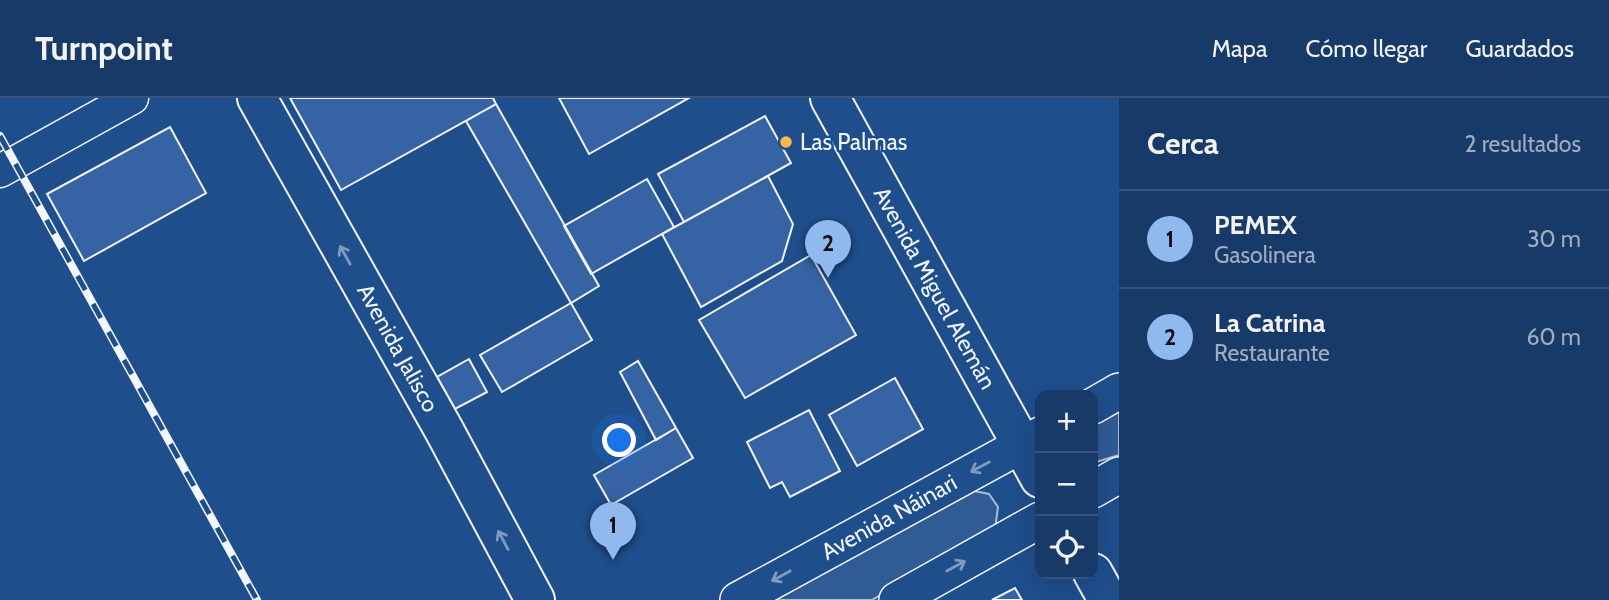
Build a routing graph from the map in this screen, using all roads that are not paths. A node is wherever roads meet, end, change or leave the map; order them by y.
1 (132, 98) edge
2 (257, 98) edge
3 (830, 98) edge
4 (0, 171) edge
5 (1119, 391) edge
6 (1098, 403) edge
7 (1031, 440) edge
8 (1119, 475) edge
9 (1098, 487) edge
10 (1035, 523) edge
11 (1096, 579) edge
12 (535, 600) edge
13 (738, 600) edge
14 (897, 600) edge
15 (1108, 600) edge

1 - 4 street
12 -> 2 main road, Avenida Jalisco
3 - 7 main road, Avenida Miguel Alemán
5 - 6 main road
7 -> 13 main road, Avenida Náinari
8 - 9 main road
14 -> 10 main road
11 - 15 main road

